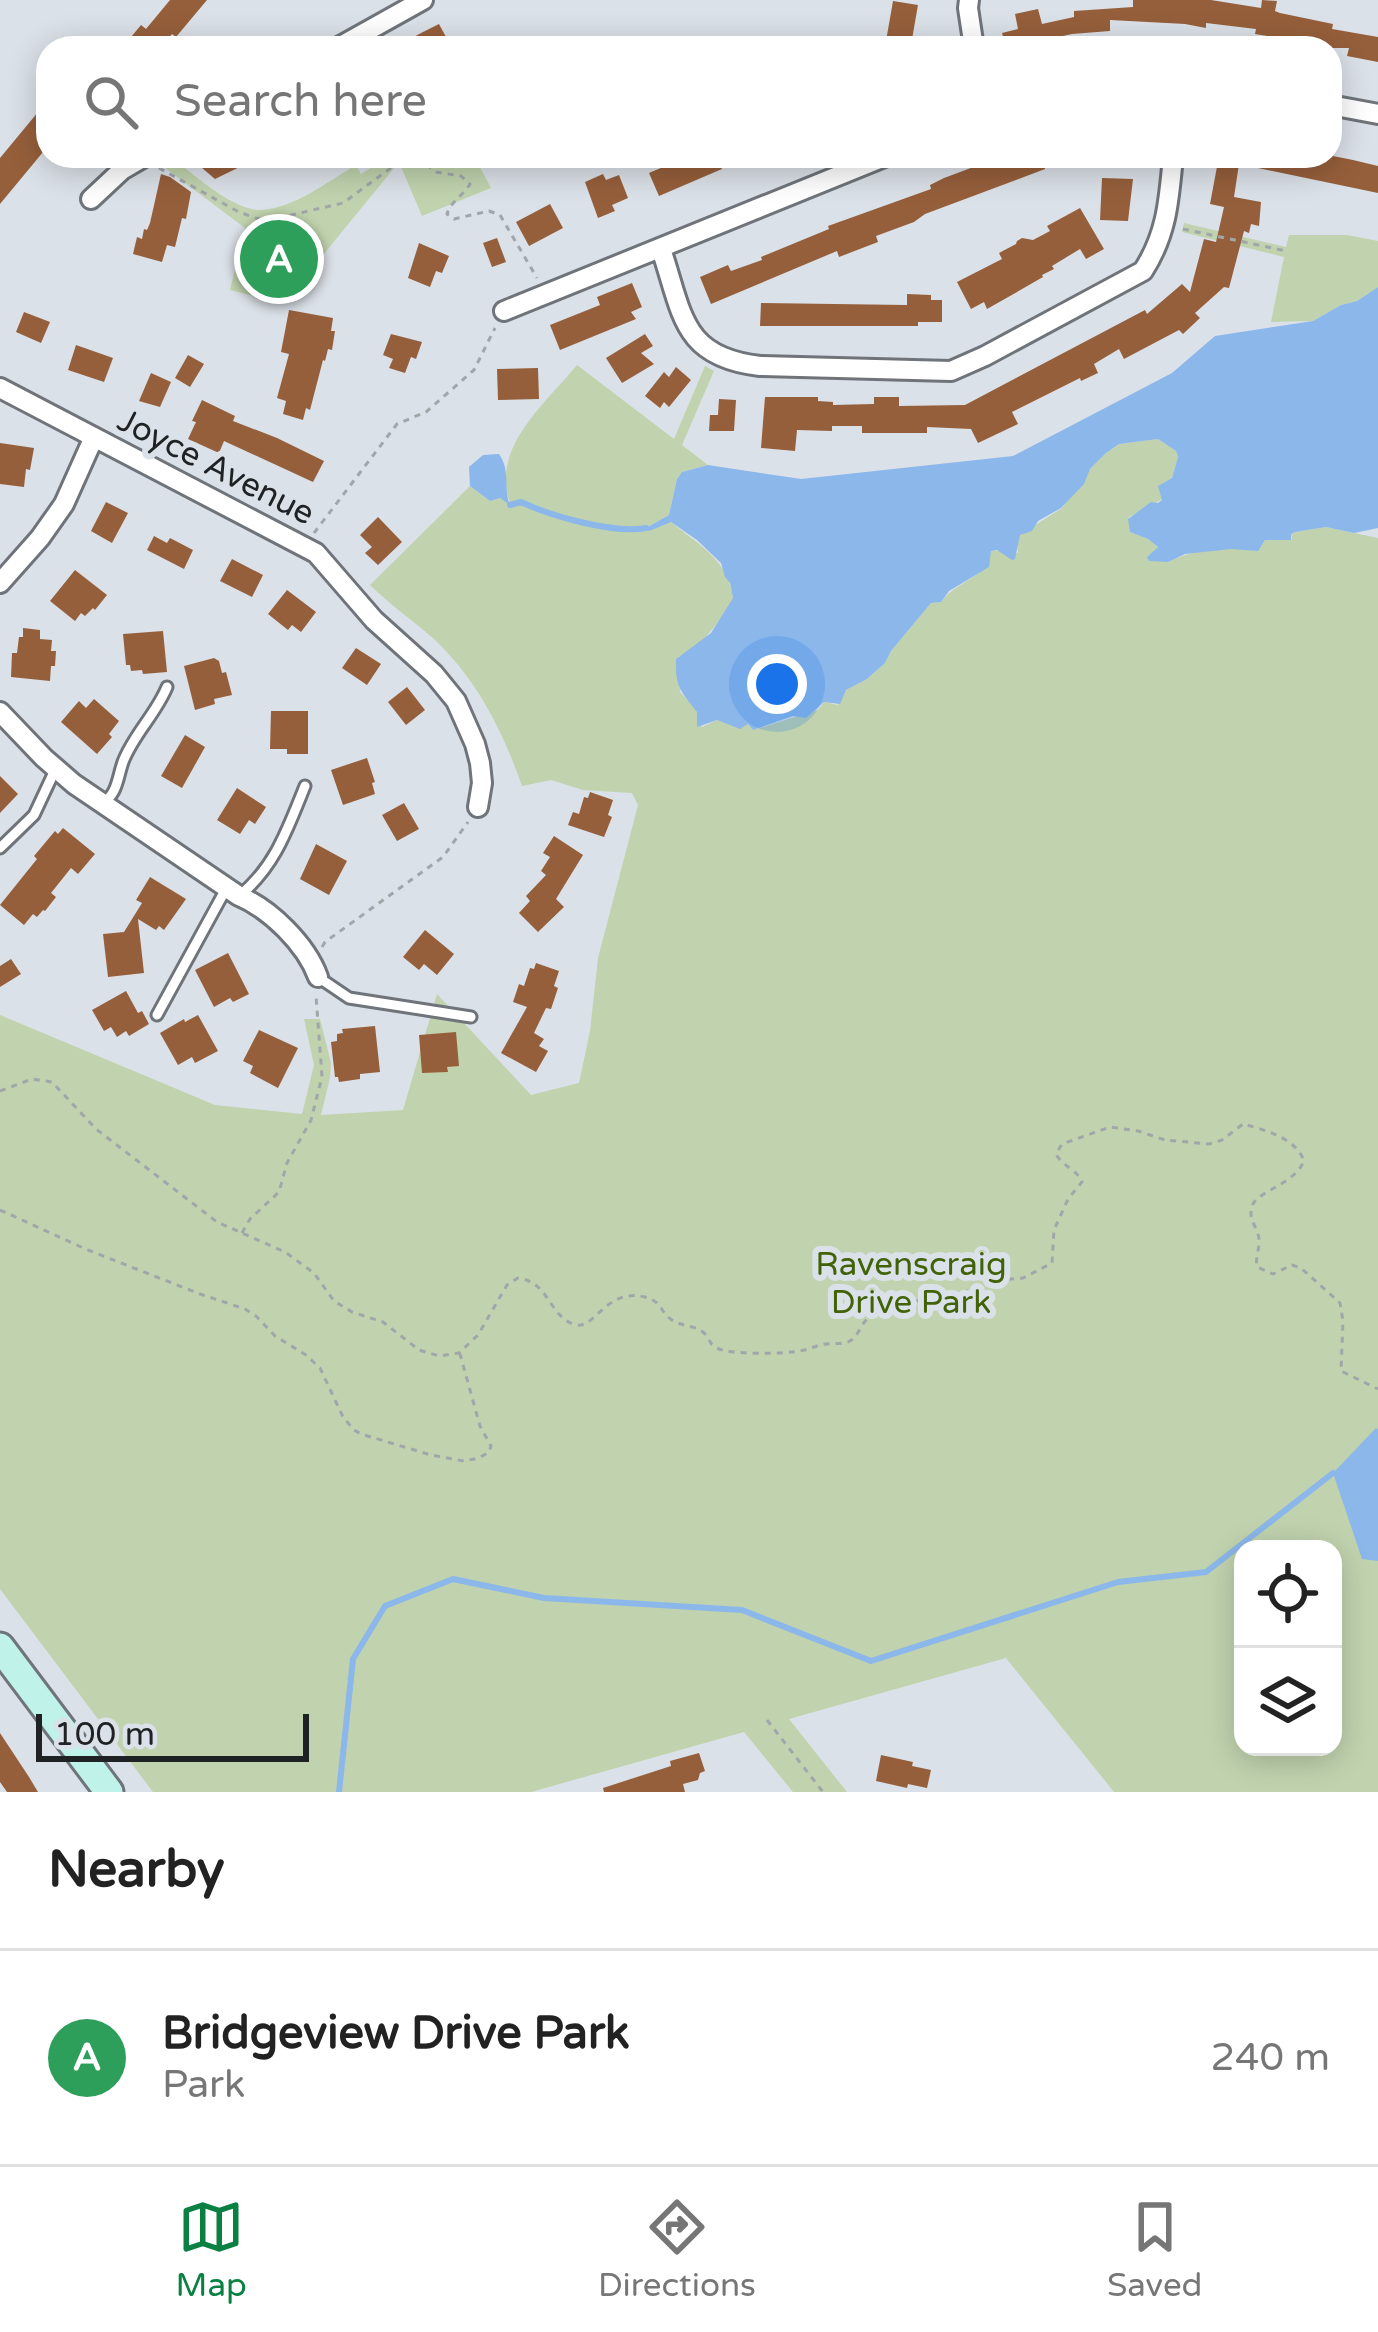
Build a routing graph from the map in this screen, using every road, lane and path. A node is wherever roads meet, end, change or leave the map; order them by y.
1 (423, 0) edge
2 (969, 0) edge
3 (359, 36) edge
4 (972, 36) edge
5 (1342, 107) edge
6 (1378, 114) edge
7 (125, 168) edge
8 (163, 168) edge
9 (390, 168) edge
10 (430, 168) edge
11 (857, 168) edge
12 (1172, 168) edge
13 (91, 199) dead end
14 (1164, 225) junction
15 (661, 249) junction
16 (1286, 251) dead end
17 (546, 292) junction
18 (504, 311) joint
19 (0, 388) edge
20 (94, 437) junction
21 (304, 545) junction
22 (0, 583) edge
23 (166, 687) dead end
24 (0, 712) edge
25 (56, 769) junction
26 (305, 786) dead end
27 (103, 804) junction
28 (478, 807) joint
29 (0, 848) edge
30 (232, 891) junction
31 (315, 971) junction
32 (157, 1015) dead end
33 (471, 1017) dead end
34 (0, 1091) edge
35 (0, 1210) edge
36 (242, 1234) junction
37 (459, 1353) junction
38 (1378, 1389) edge
39 (0, 1648) edge
40 (767, 1720) dead end
41 (109, 1792) edge
42 (823, 1792) edge

1 - 3 street
2 - 4 street
5 - 6 street
7 - 13 street
8 - 9 path
10 - 17 path
11 - 15 street
12 - 14 street
14 - 15 street
14 - 16 path
15 - 17 street
17 - 18 street
18 - 21 path
19 - 20 street, Joyce Avenue
20 - 21 street, Joyce Avenue
20 - 22 street
21 - 28 street, Joyce Avenue
23 - 27 lane
24 - 25 street
25 - 27 street
25 - 29 lane
26 - 30 lane
27 - 30 street
28 - 31 path
30 - 31 street
30 - 32 lane
31 - 33 lane
31 - 36 path
34 - 36 path
35 - 37 path
36 - 37 path
37 - 38 path
39 - 41 main road
40 - 42 path

